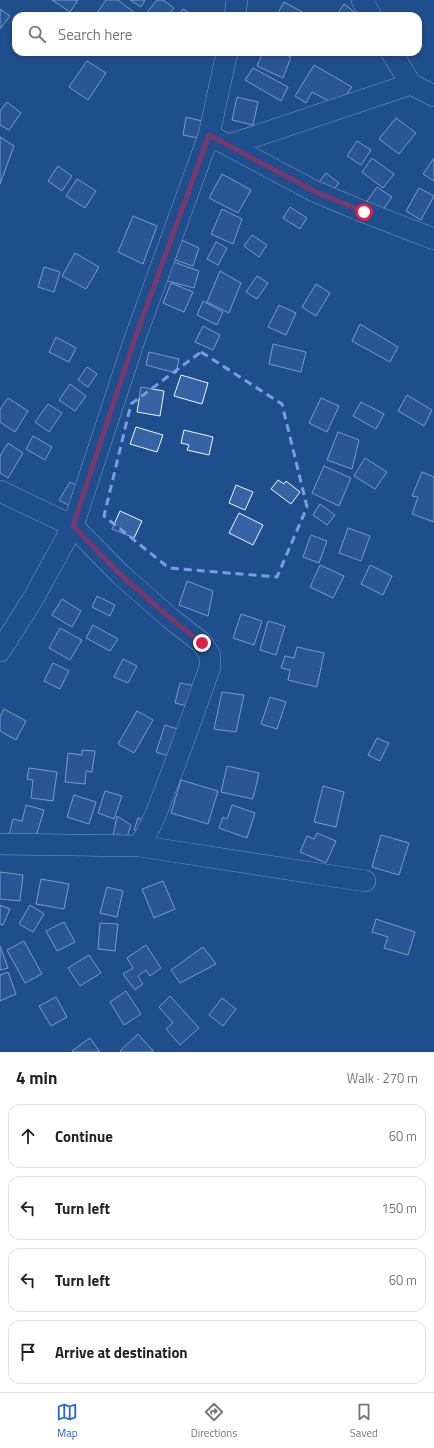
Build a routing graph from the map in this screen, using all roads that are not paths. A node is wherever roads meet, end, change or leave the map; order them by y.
1 (237, 0) edge
2 (362, 0) edge
3 (236, 12) edge
4 (369, 12) edge
5 (226, 56) edge
6 (394, 56) edge
7 (411, 84) junction
8 (434, 96) edge
9 (209, 135) junction
10 (229, 145) junction
11 (434, 239) edge
12 (0, 491) edge
13 (73, 526) junction
14 (0, 650) edge
15 (0, 844) edge
16 (139, 846) junction
17 (365, 881) dead end

1 - 3 street
2 - 4 street
5 - 9 street
6 - 7 street
7 - 8 street
7 - 10 street
9 - 10 street
9 - 13 street
10 - 11 street
12 - 13 street
13 - 14 street
13 - 16 street
15 - 16 street
16 - 17 street

